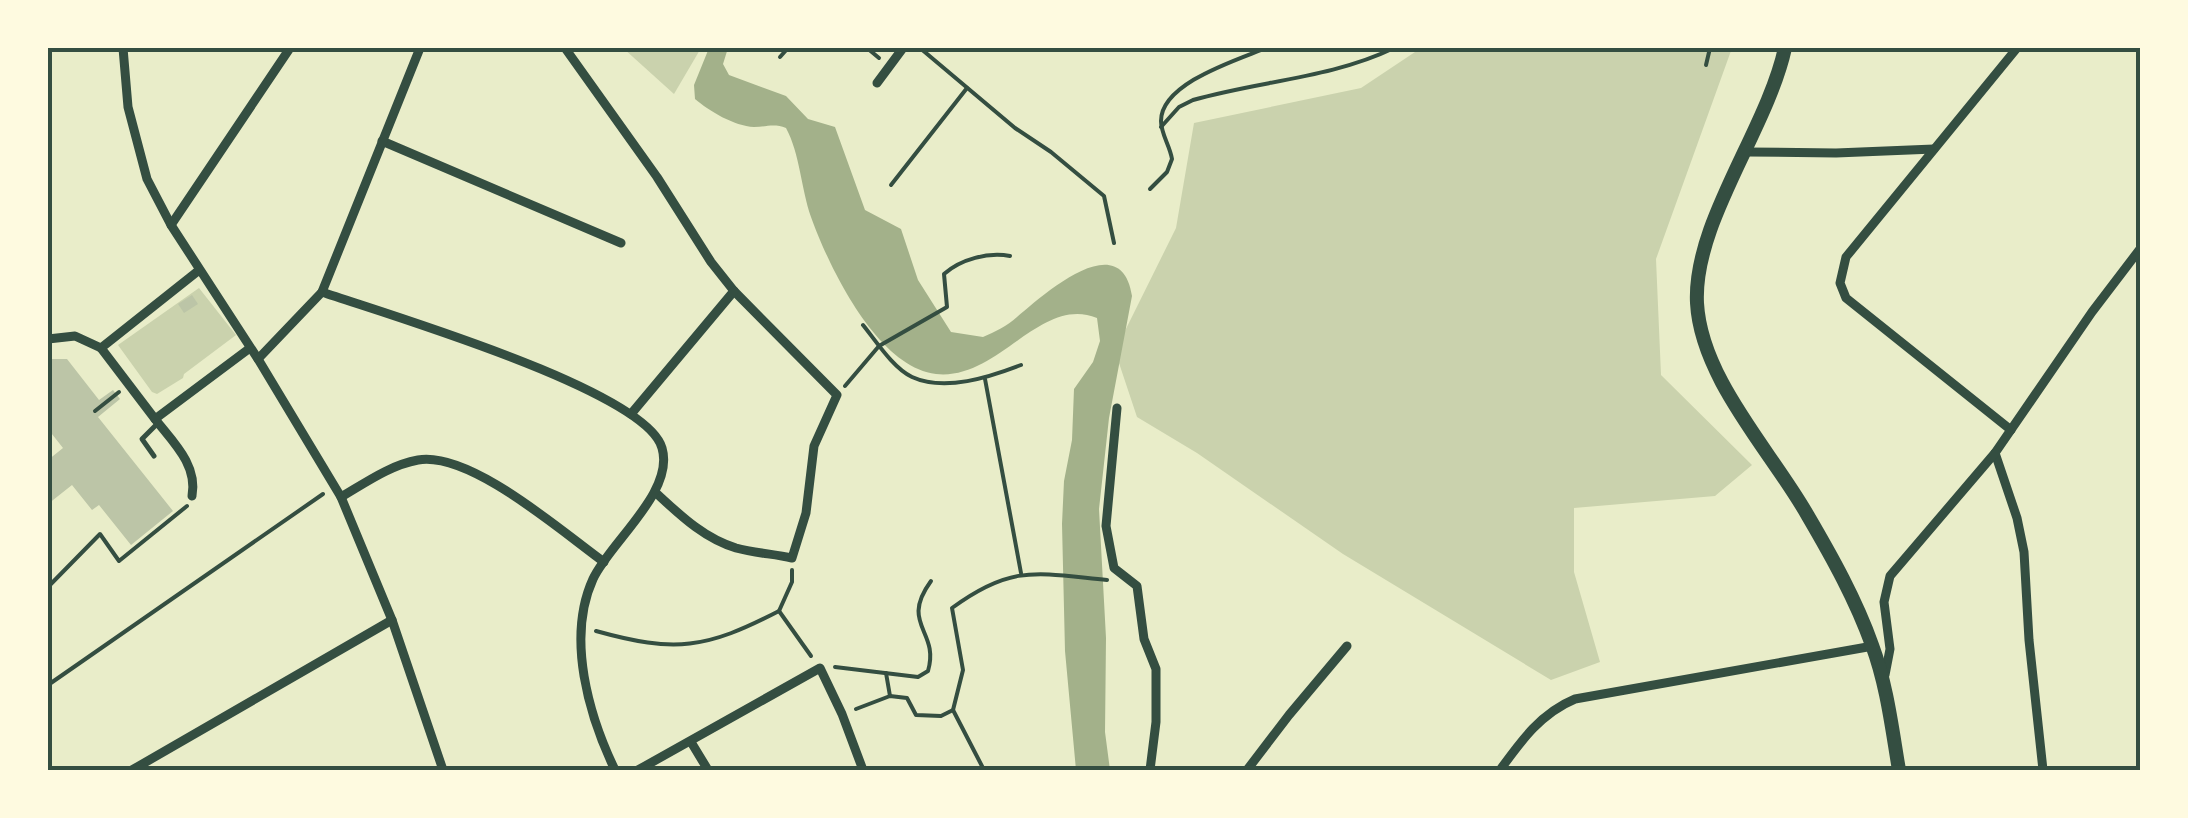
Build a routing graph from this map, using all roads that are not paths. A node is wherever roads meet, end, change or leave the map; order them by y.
1 (120, 48) edge
2 (290, 48) edge
3 (420, 48) edge
4 (565, 48) edge
5 (903, 48) edge
6 (1786, 48) edge
7 (2017, 48) edge
8 (876, 84) dead end
9 (382, 141) junction
10 (1934, 149) junction
11 (1747, 152) junction
12 (170, 225) junction
13 (621, 243) dead end
14 (2140, 249) edge
15 (198, 271) junction
16 (734, 291) junction
17 (322, 292) junction
18 (48, 339) edge
19 (101, 348) junction
20 (250, 348) junction
21 (258, 359) junction
22 (1117, 408) dead end
23 (631, 414) junction
24 (157, 421) junction
25 (2011, 430) junction
26 (1995, 453) junction
27 (154, 456) dead end
28 (655, 492) junction
29 (192, 496) road end
30 (342, 497) junction
31 (604, 562) junction
32 (392, 620) junction
33 (1347, 646) dead end
34 (1873, 646) junction
35 (1884, 683) junction
36 (691, 742) junction
37 (132, 770) edge
38 (442, 770) edge
39 (615, 770) edge
40 (638, 770) edge
41 (708, 770) edge
42 (863, 770) edge
43 (1150, 770) edge
44 (1247, 770) edge
45 (1500, 770) edge
46 (1900, 770) edge
47 (2043, 770) edge

1 - 12 street
2 - 12 street
3 - 9 street
4 - 16 street
5 - 8 street
6 - 11 main road
7 - 10 street
9 - 13 street
9 - 17 street
10 - 11 street
10 - 25 street
11 - 34 main road
12 - 15 street
14 - 25 street
15 - 19 street
15 - 20 street
16 - 23 street
16 - 28 street
17 - 21 street
17 - 23 street
18 - 19 street
19 - 24 street
20 - 21 street
20 - 24 street
21 - 30 street
22 - 43 street
23 - 28 street
24 - 27 lane
24 - 29 street
25 - 26 street
26 - 35 street
26 - 47 street
28 - 31 street
30 - 31 street
30 - 32 street
31 - 39 street
32 - 37 street
32 - 38 street
33 - 44 street
34 - 35 main road
34 - 45 street
35 - 46 main road
36 - 40 street
36 - 41 street
36 - 42 street

